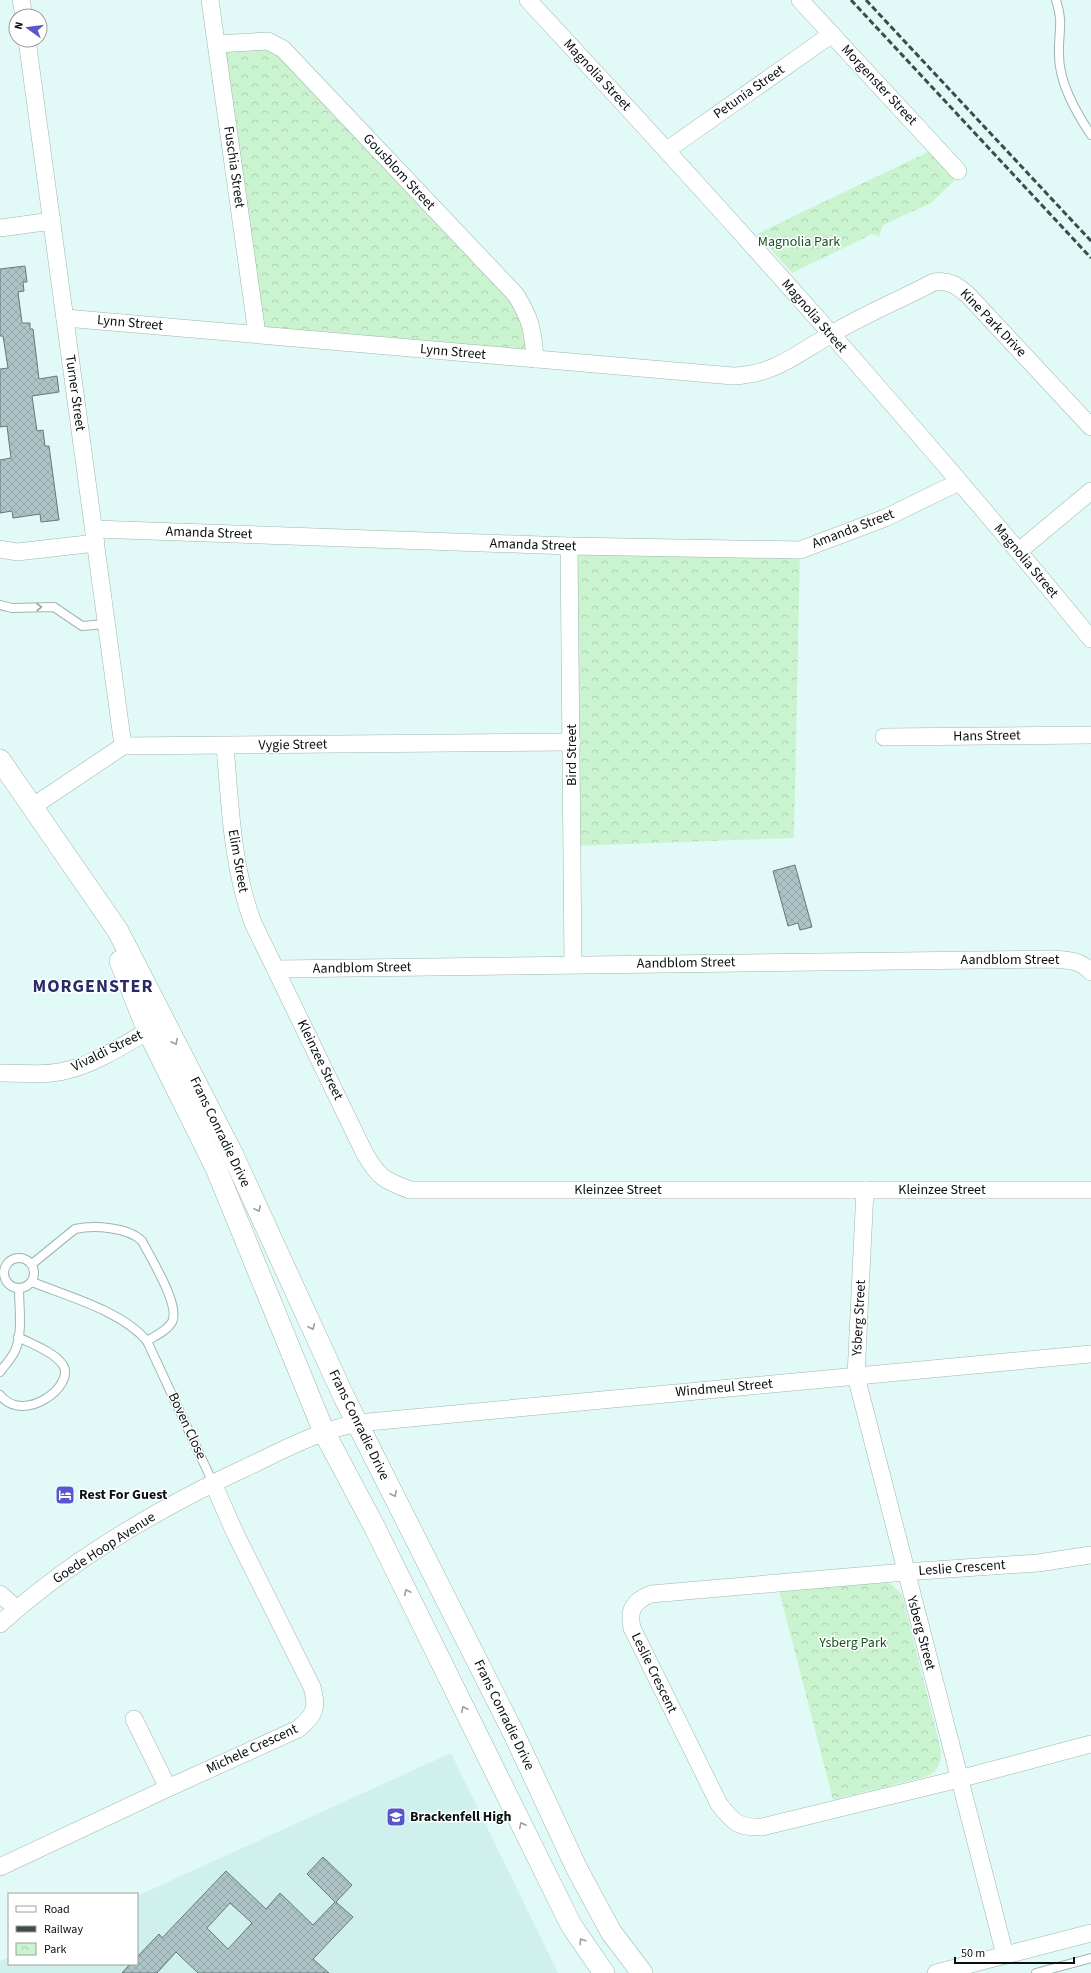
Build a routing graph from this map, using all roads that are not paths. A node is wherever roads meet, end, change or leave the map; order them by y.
1 (210, 0) edge
2 (528, 0) edge
3 (800, 0) edge
4 (1056, 0) edge
5 (832, 34) junction
6 (217, 44) junction
7 (28, 48) edge
8 (1091, 135) edge
9 (667, 150) junction
10 (958, 171) dead end
11 (52, 221) junction
12 (0, 228) edge
13 (65, 318) junction
14 (257, 334) junction
15 (830, 334) junction
16 (535, 359) junction
17 (1091, 427) edge
18 (959, 482) junction
19 (1091, 491) edge
20 (95, 536) junction
21 (569, 546) junction
22 (0, 549) edge
23 (1019, 551) junction
24 (0, 605) edge
25 (106, 624) junction
26 (1091, 639) edge
27 (1091, 735) edge
28 (884, 737) dead end
29 (572, 742) junction
30 (123, 746) junction
31 (225, 746) junction
32 (0, 760) edge
33 (32, 807) junction
34 (573, 964) junction
35 (277, 969) junction
36 (1091, 972) edge
37 (156, 1026) junction
38 (0, 1073) edge
39 (865, 1190) junction
40 (1091, 1190) edge
41 (3, 1264) edge
42 (32, 1264) junction
43 (32, 1282) junction
44 (19, 1288) junction
45 (18, 1337) junction
46 (147, 1341) junction
47 (1091, 1354) edge
48 (0, 1372) edge
49 (856, 1376) junction
50 (0, 1396) edge
51 (358, 1423) junction
52 (324, 1432) junction
53 (214, 1483) junction
54 (1091, 1555) edge
55 (905, 1572) junction
56 (0, 1594) edge
57 (17, 1609) junction
58 (0, 1624) edge
59 (134, 1719) dead end
60 (1091, 1744) edge
61 (959, 1779) junction
62 (168, 1788) junction
63 (0, 1867) edge
64 (1091, 1933) edge
65 (1005, 1955) junction
66 (1091, 1958) edge
67 (604, 1973) edge
68 (642, 1973) edge
69 (936, 1973) edge
70 (1036, 1973) edge

1 - 6 street, Fuschia Street
2 - 9 street, Magnolia Street
3 - 5 street, Morgenster Street
4 - 8 lane
5 - 9 street, Petunia Street
5 - 10 street, Morgenster Street
6 - 14 street, Fuschia Street
6 - 16 street, Gousblom Street
7 - 11 street, Turner Street
9 - 15 street, Magnolia Street
11 - 12 street
11 - 13 street, Turner Street
13 - 14 street, Lynn Street
13 - 20 street, Turner Street
14 - 16 street, Lynn Street
15 - 16 street, Lynn Street
15 - 17 street, Kine Park Drive
15 - 18 street, Magnolia Street
18 - 21 street, Amanda Street
18 - 23 street, Magnolia Street
19 - 23 street
20 - 21 street, Amanda Street
20 - 22 street, Amanda Street
20 - 25 street, Turner Street
21 - 29 street, Bird Street
23 - 26 street, Magnolia Street
24 -> 25 lane
25 - 30 street, Turner Street
27 - 28 street, Hans Street
29 - 31 street, Vygie Street
29 - 34 street, Bird Street
30 - 31 street, Vygie Street
30 - 33 street
31 - 35 street, Elim Street
32 - 33 street, Frans Conradie Drive
33 - 37 street, Frans Conradie Drive
34 - 35 street, Aandblom Street
34 - 36 street, Aandblom Street
35 - 39 street, Kleinzee Street
37 - 38 street, Vivaldi Street
37 -> 51 street, Frans Conradie Drive
37 - 52 street, Frans Conradie Drive
39 - 40 street, Kleinzee Street
39 - 49 street, Ysberg Street
41 - 42 lane
41 - 44 lane
42 - 43 lane
42 - 46 lane
43 - 44 lane
43 - 46 lane
44 - 45 lane
45 - 48 lane
45 - 50 lane
46 - 53 lane, Boven Close
47 - 49 street, Windmeul Street
49 - 51 street, Windmeul Street
49 - 55 street, Ysberg Street
51 - 52 street, Windmeul Street
51 -> 68 street, Frans Conradie Drive
52 - 53 street, Goede Hoop Avenue
67 -> 52 street, Frans Conradie Drive
53 - 57 street, Goede Hoop Avenue
53 - 62 street, Michele Crescent
54 - 55 street, Leslie Crescent
55 - 61 street, Ysberg Street
55 - 61 street, Leslie Crescent
56 - 57 street
57 - 58 street, Goede Hoop Avenue
59 - 62 street
60 - 61 street, Leslie Crescent
61 - 65 street, Ysberg Street
62 - 63 street, Michele Crescent
64 - 65 street
65 - 69 street
66 - 70 lane

